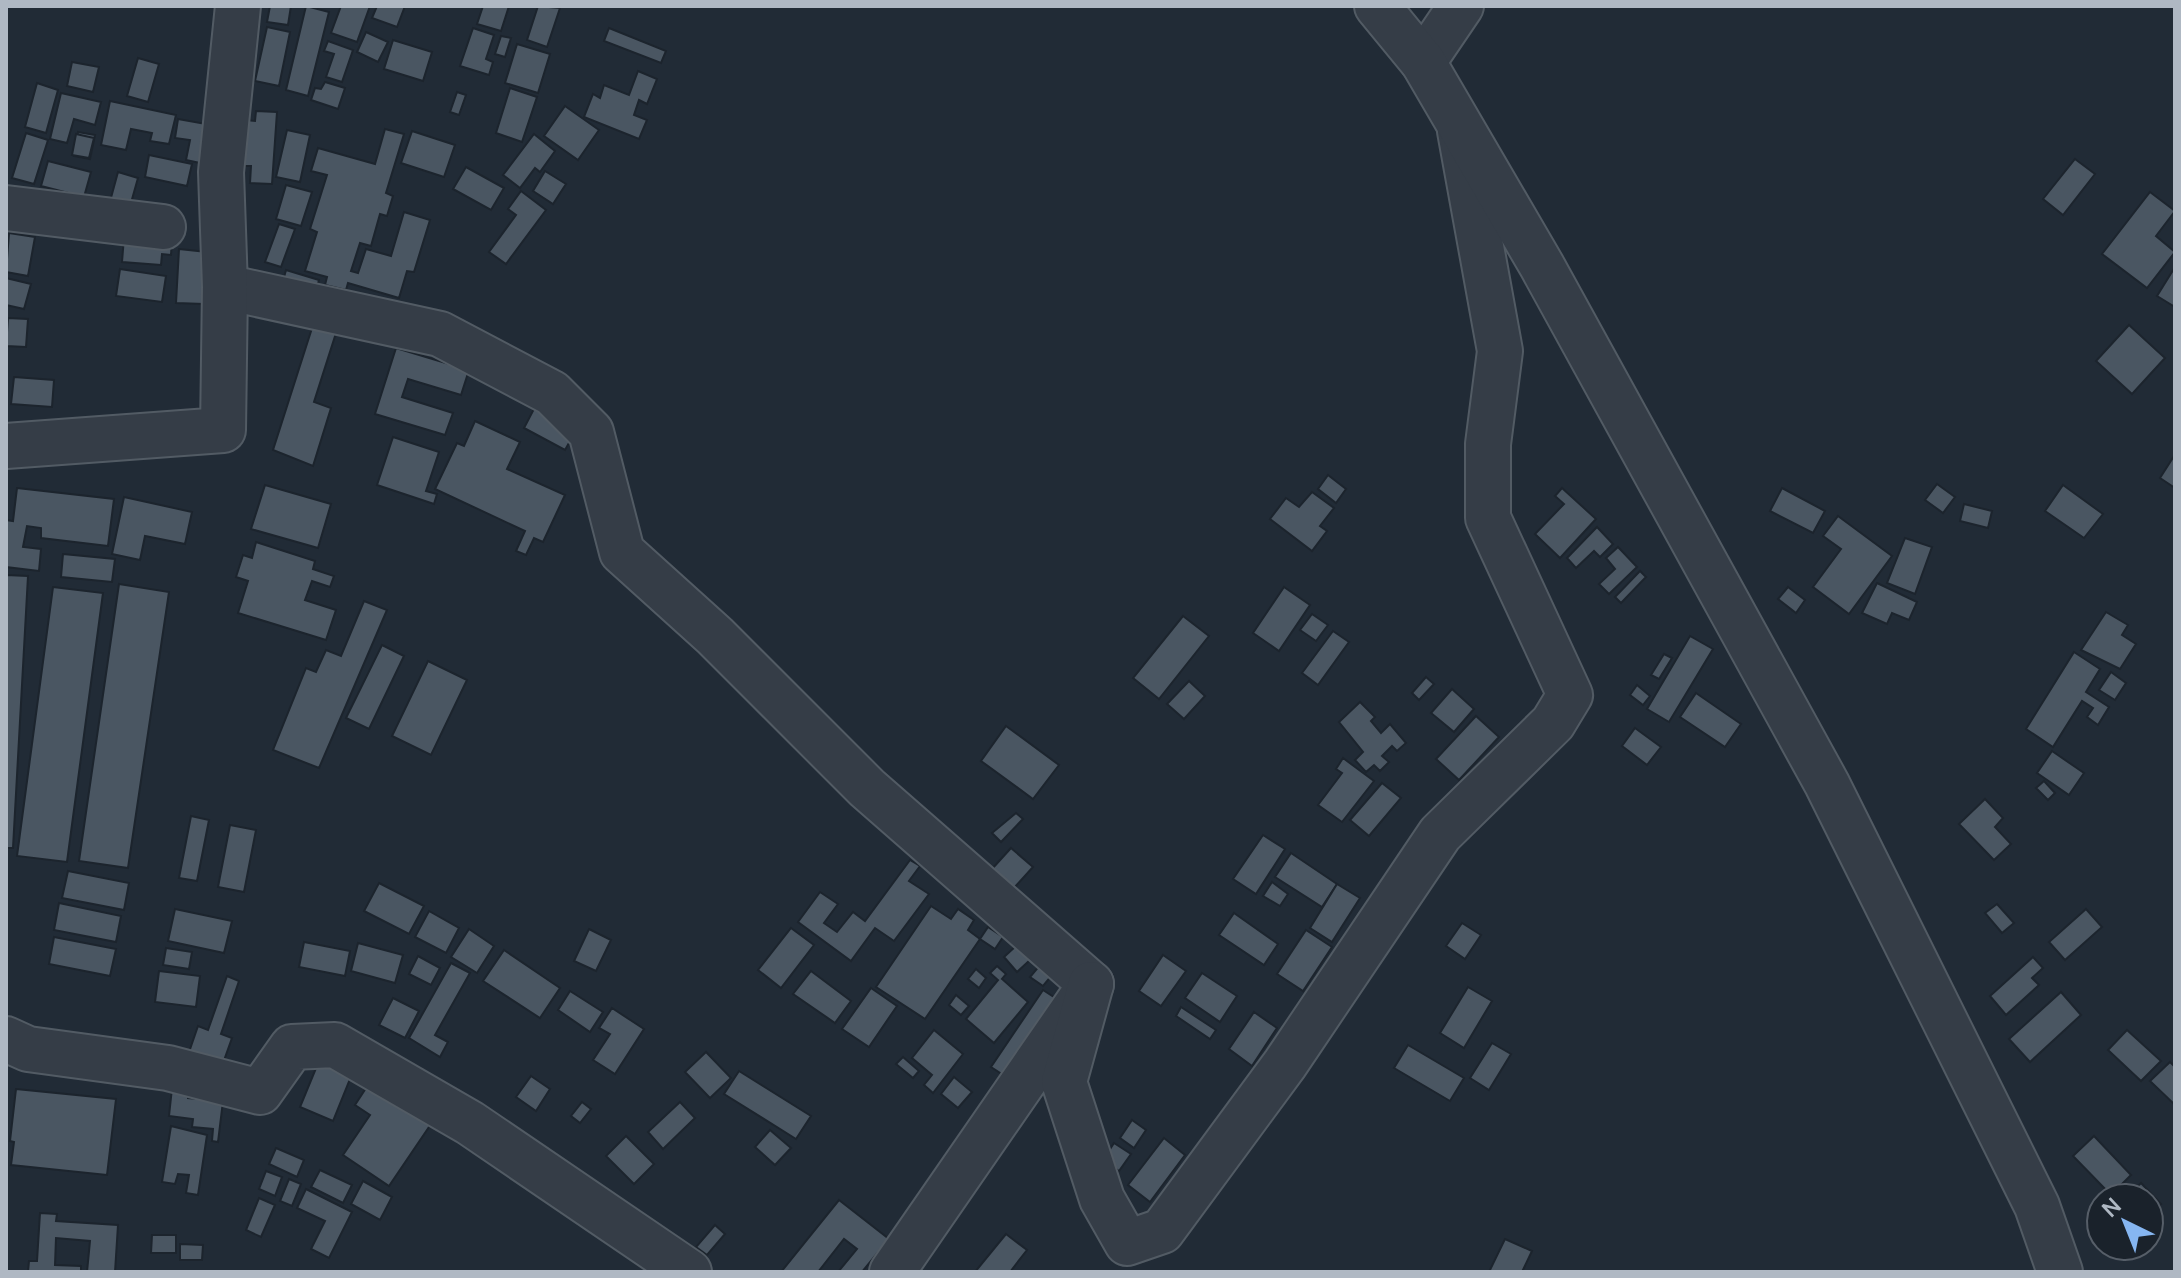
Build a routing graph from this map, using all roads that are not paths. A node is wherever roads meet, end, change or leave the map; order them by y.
1 (238, 6) edge
2 (1377, 6) edge
3 (1461, 6) edge
4 (1423, 62) junction
5 (1459, 123) junction
6 (6, 208) edge
7 (163, 227) dead end
8 (225, 287) junction
9 (6, 446) edge
10 (1091, 984) junction
11 (6, 1039) edge
12 (689, 1272) edge
13 (892, 1272) edge
14 (2060, 1272) edge

1 - 8 street
2 - 4 street
3 - 4 street
4 - 5 street
5 - 10 street
5 - 14 street
6 - 7 street
8 - 9 street
8 - 10 street
10 - 13 street
11 - 12 street

